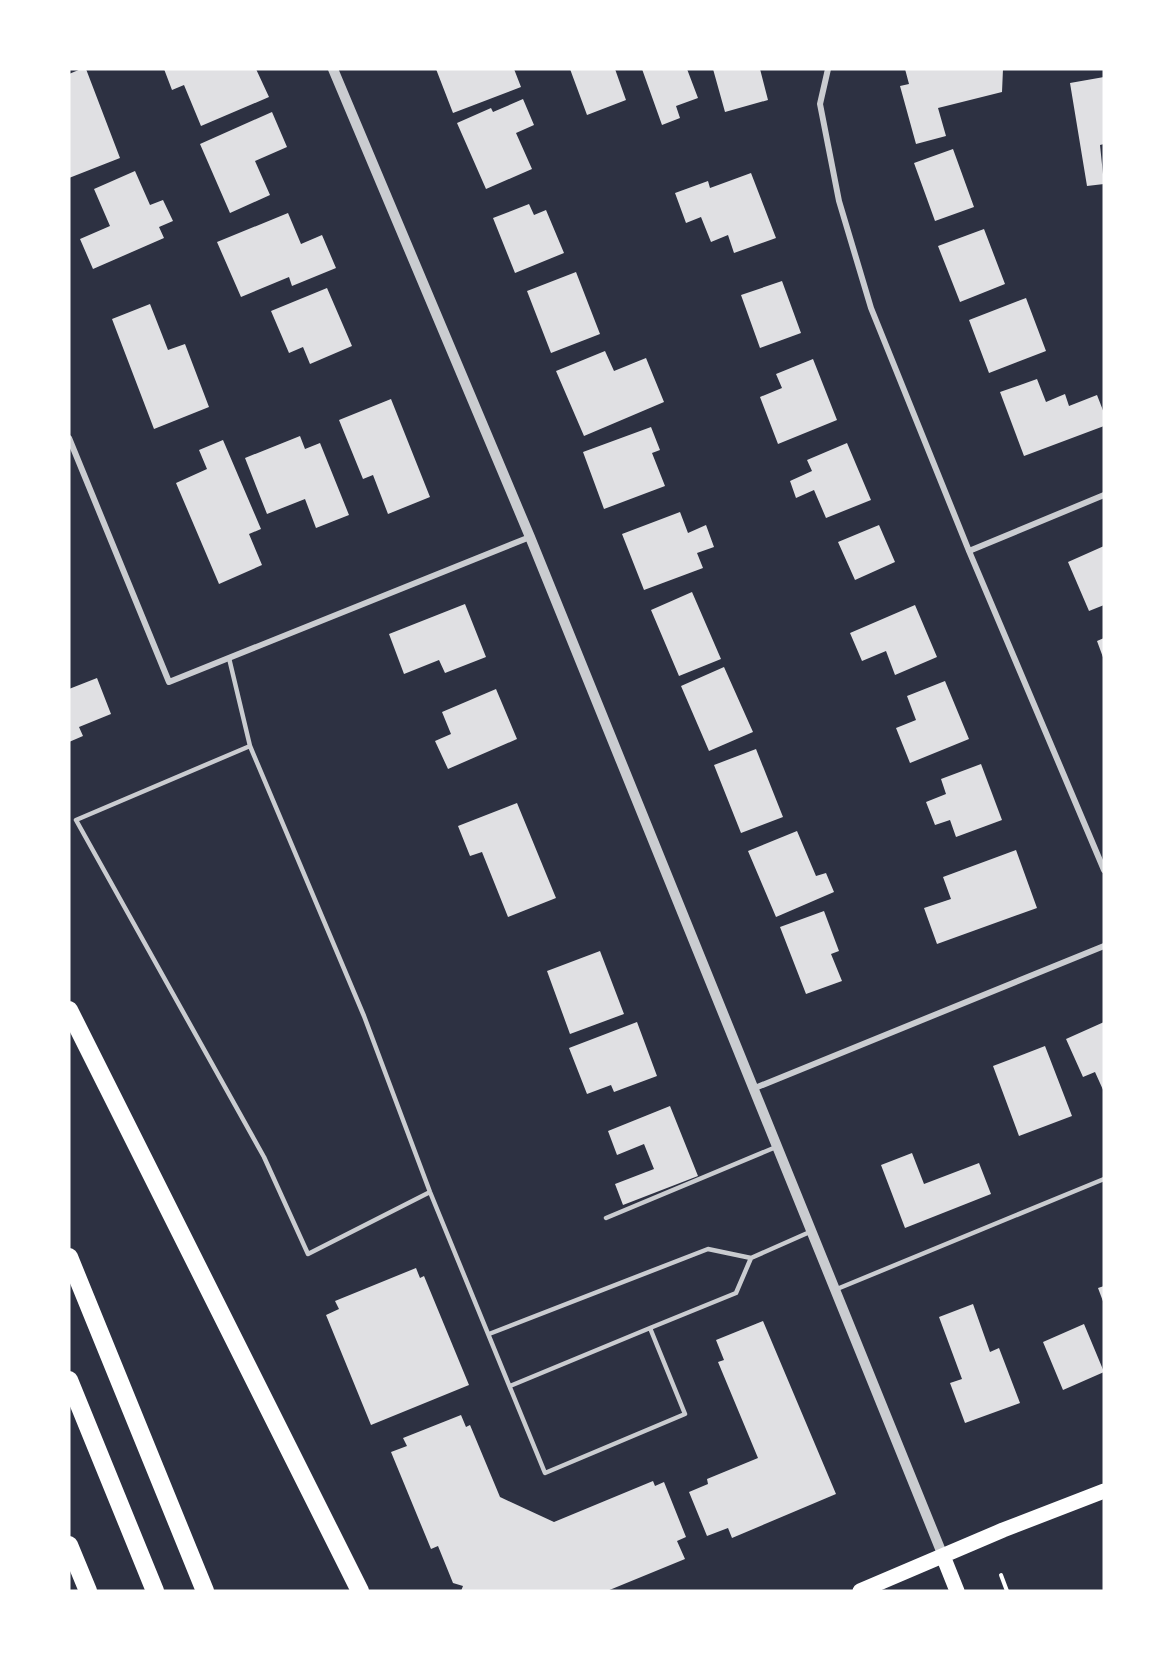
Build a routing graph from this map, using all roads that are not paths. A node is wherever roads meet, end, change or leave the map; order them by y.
1 (333, 69) edge
2 (828, 69) edge
3 (69, 438) edge
4 (1104, 495) edge
5 (530, 537) junction
6 (969, 551) junction
7 (230, 658) junction
8 (250, 746) junction
9 (1104, 870) edge
10 (1104, 946) edge
11 (69, 1010) edge
12 (755, 1088) junction
13 (779, 1146) junction
14 (1104, 1179) edge
15 (430, 1192) junction
16 (606, 1218) dead end
17 (813, 1230) junction
18 (69, 1257) edge
19 (751, 1258) junction
20 (837, 1289) junction
21 (650, 1328) junction
22 (489, 1334) junction
23 (69, 1380) edge
24 (510, 1386) junction
25 (1104, 1491) edge
26 (69, 1545) edge
27 (943, 1556) junction
28 (88, 1591) edge
29 (154, 1591) edge
30 (205, 1591) edge
31 (360, 1591) edge
32 (860, 1591) edge
33 (957, 1591) edge

1 - 5 street
2 - 6 street
3 - 7 street
4 - 6 street
5 - 7 street
5 - 12 street
6 - 9 street
7 - 8 lane
8 - 15 lane
8 - 15 lane
10 - 12 street
11 - 31 highway
12 - 13 street
13 - 16 lane
13 - 17 street
14 - 20 lane
15 - 22 lane
17 - 19 lane
17 - 20 street
18 - 30 highway
19 - 21 lane
19 - 22 lane
20 - 27 street
21 - 24 lane
21 - 24 lane
22 - 24 lane
23 - 29 highway
25 - 27 main road
26 - 28 highway
27 - 32 main road
27 - 33 main road

